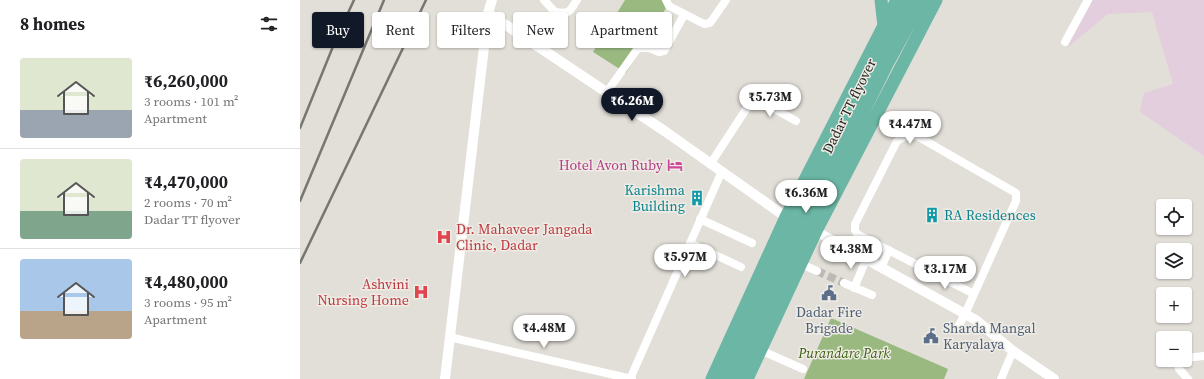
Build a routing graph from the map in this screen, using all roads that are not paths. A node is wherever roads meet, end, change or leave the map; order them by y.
1 (492, 0) edge
2 (544, 0) edge
3 (577, 0) edge
4 (666, 0) edge
5 (726, 0) edge
6 (881, 0) edge
7 (897, 0) edge
8 (910, 0) edge
9 (1088, 0) edge
10 (930, 1) edge
11 (488, 12) edge
12 (555, 12) edge
13 (568, 13) edge
14 (684, 15) junction
15 (884, 26) junction
16 (1065, 42) dead end
17 (484, 48) edge
18 (541, 48) edge
19 (855, 82) junction
20 (607, 92) junction
21 (886, 95) junction
22 (796, 121) dead end
23 (711, 163) junction
24 (722, 171) junction
25 (786, 217) junction
26 (700, 219) junction
27 (816, 231) junction
28 (690, 243) junction
29 (752, 243) dead end
30 (889, 250) junction
31 (866, 260) junction
32 (801, 264) junction
33 (741, 267) dead end
34 (881, 268) junction
35 (817, 271) tunnel mouth
36 (844, 283) tunnel mouth
37 (854, 288) junction
38 (974, 294) junction
39 (872, 295) dead end
40 (965, 314) junction
41 (959, 325) dead end
42 (449, 338) junction
43 (760, 350) junction
44 (1013, 351) junction
45 (1204, 356) edge
46 (1192, 357) edge
47 (1178, 367) edge
48 (803, 369) dead end
49 (445, 379) edge
50 (631, 379) edge
51 (712, 379) edge
52 (723, 379) edge
53 (734, 379) edge
54 (747, 379) edge
55 (1001, 379) edge
56 (1054, 379) edge
57 (1188, 379) edge

1 - 11 street
2 - 12 street
3 - 13 street
4 - 14 street
5 - 14 street
6 - 15 highway
7 - 15 highway
8 - 52 highway, Dadar TT flyover
9 - 16 street
10 - 21 highway
10 - 53 highway, Dadar TT flyover
14 - 20 street
15 - 19 highway
17 - 42 street
18 - 20 street
19 - 21 highway
19 - 25 highway
20 - 23 street
21 - 27 highway
22 - 23 street
23 - 24 street
24 - 25 street
24 - 26 street
25 - 27 street
25 - 51 highway
26 - 28 street
26 - 29 street
27 - 31 street
27 - 32 highway
28 - 33 street
28 - 50 street
30 - 34 street
30 - 38 street
30 - 38 street
31 - 34 street
31 - 37 street
32 - 35 street
32 - 43 highway
34 - 40 street
36 - 37 street
37 - 39 street
38 - 40 street
40 - 41 street
40 - 44 street
42 - 49 street
42 - 50 street
43 - 48 street
43 - 54 highway
44 - 55 street
44 - 56 street
45 - 46 street
47 - 57 street

